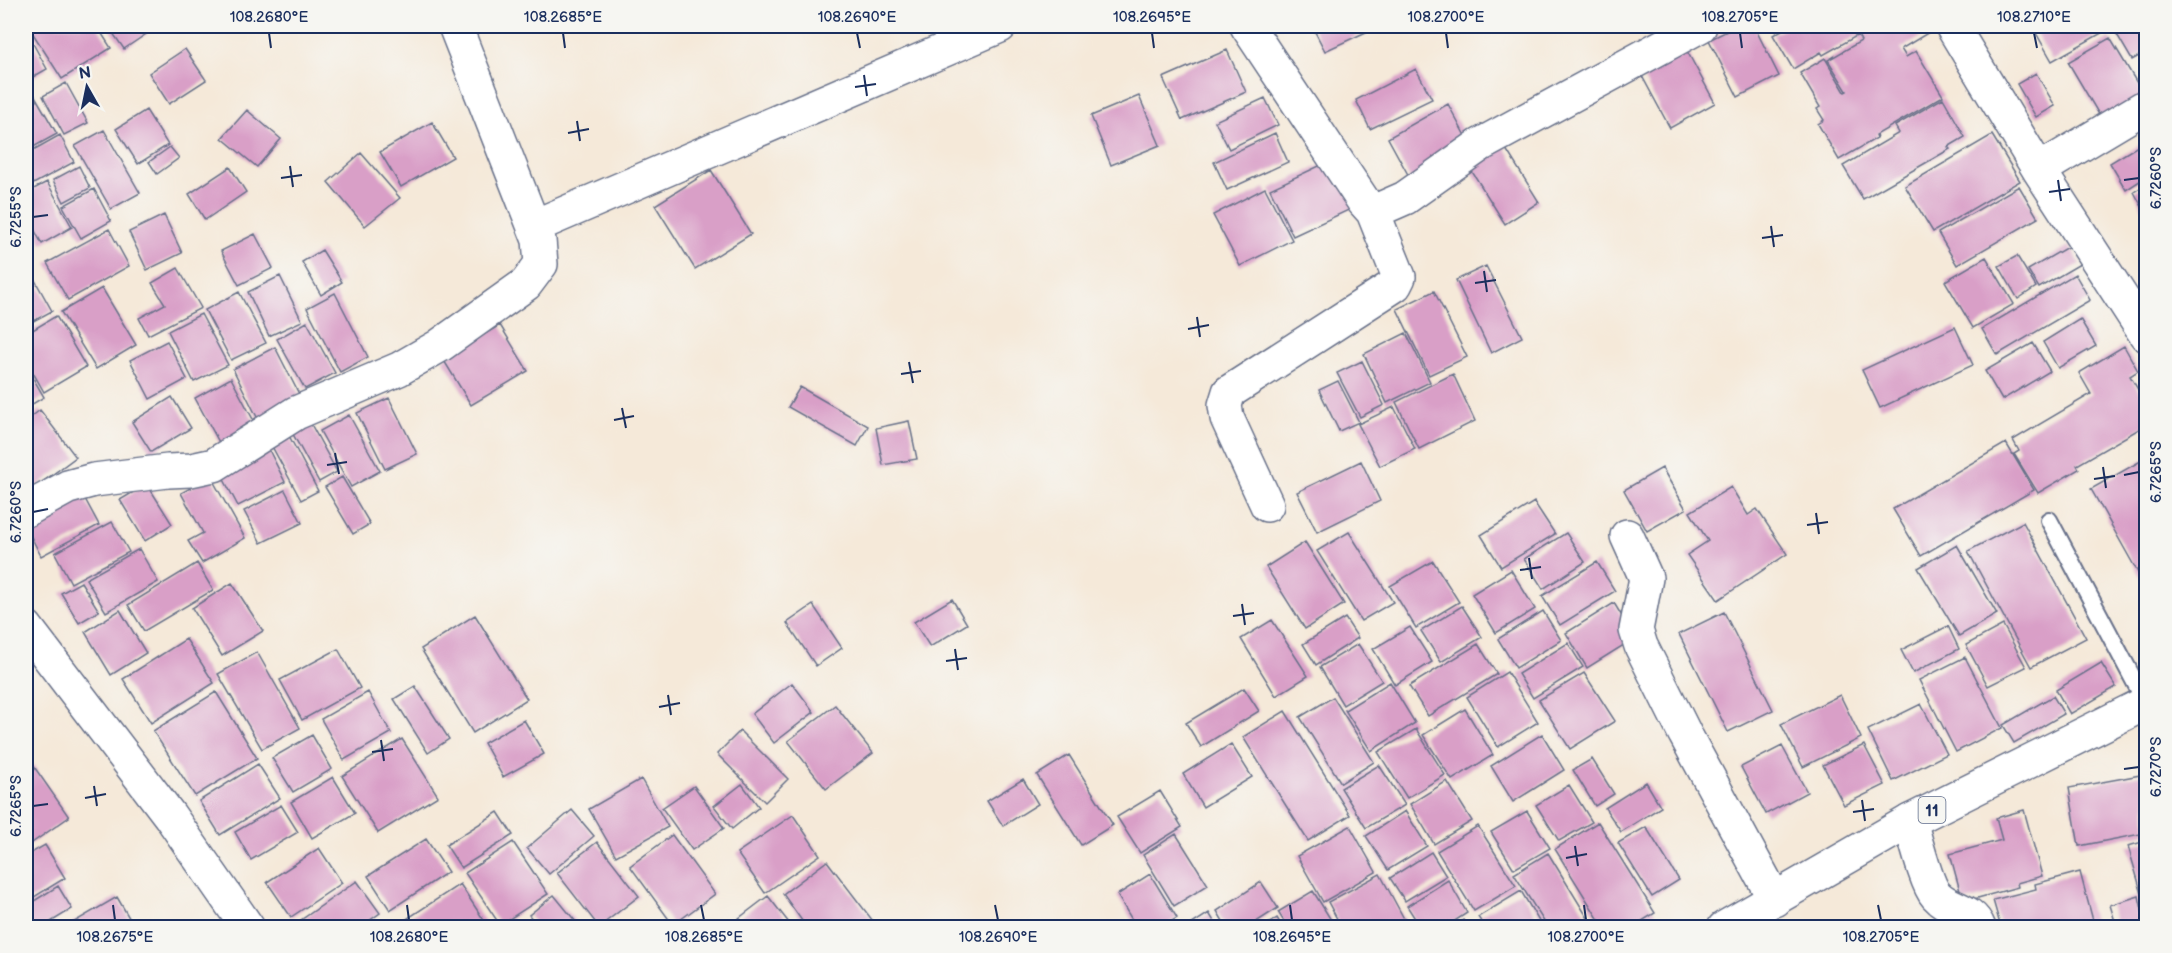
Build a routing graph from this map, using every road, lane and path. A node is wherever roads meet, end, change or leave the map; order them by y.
1 (455, 26) edge
2 (1000, 26) edge
3 (1247, 26) edge
4 (1700, 26) edge
5 (1952, 26) edge
6 (2146, 106) edge
7 (2039, 170) junction
8 (1373, 212) junction
9 (535, 226) junction
10 (2146, 335) edge
11 (1267, 505) dead end
12 (26, 510) edge
13 (2049, 520) dead end
14 (1627, 536) dead end
15 (26, 627) edge
16 (2146, 703) edge
17 (1910, 821) junction
18 (1775, 900) junction
19 (248, 927) edge
20 (1724, 927) edge
21 (1979, 927) edge

1 - 9 main road
2 - 9 main road
3 - 8 main road
4 - 8 main road
5 - 7 main road
6 - 7 main road
7 - 10 main road
8 - 11 main road
9 - 12 main road
13 - 16 lane
14 - 18 main road
15 - 19 main road
16 - 17 main road, 11
17 - 18 main road, 11
17 - 21 main road
18 - 20 main road, 11

